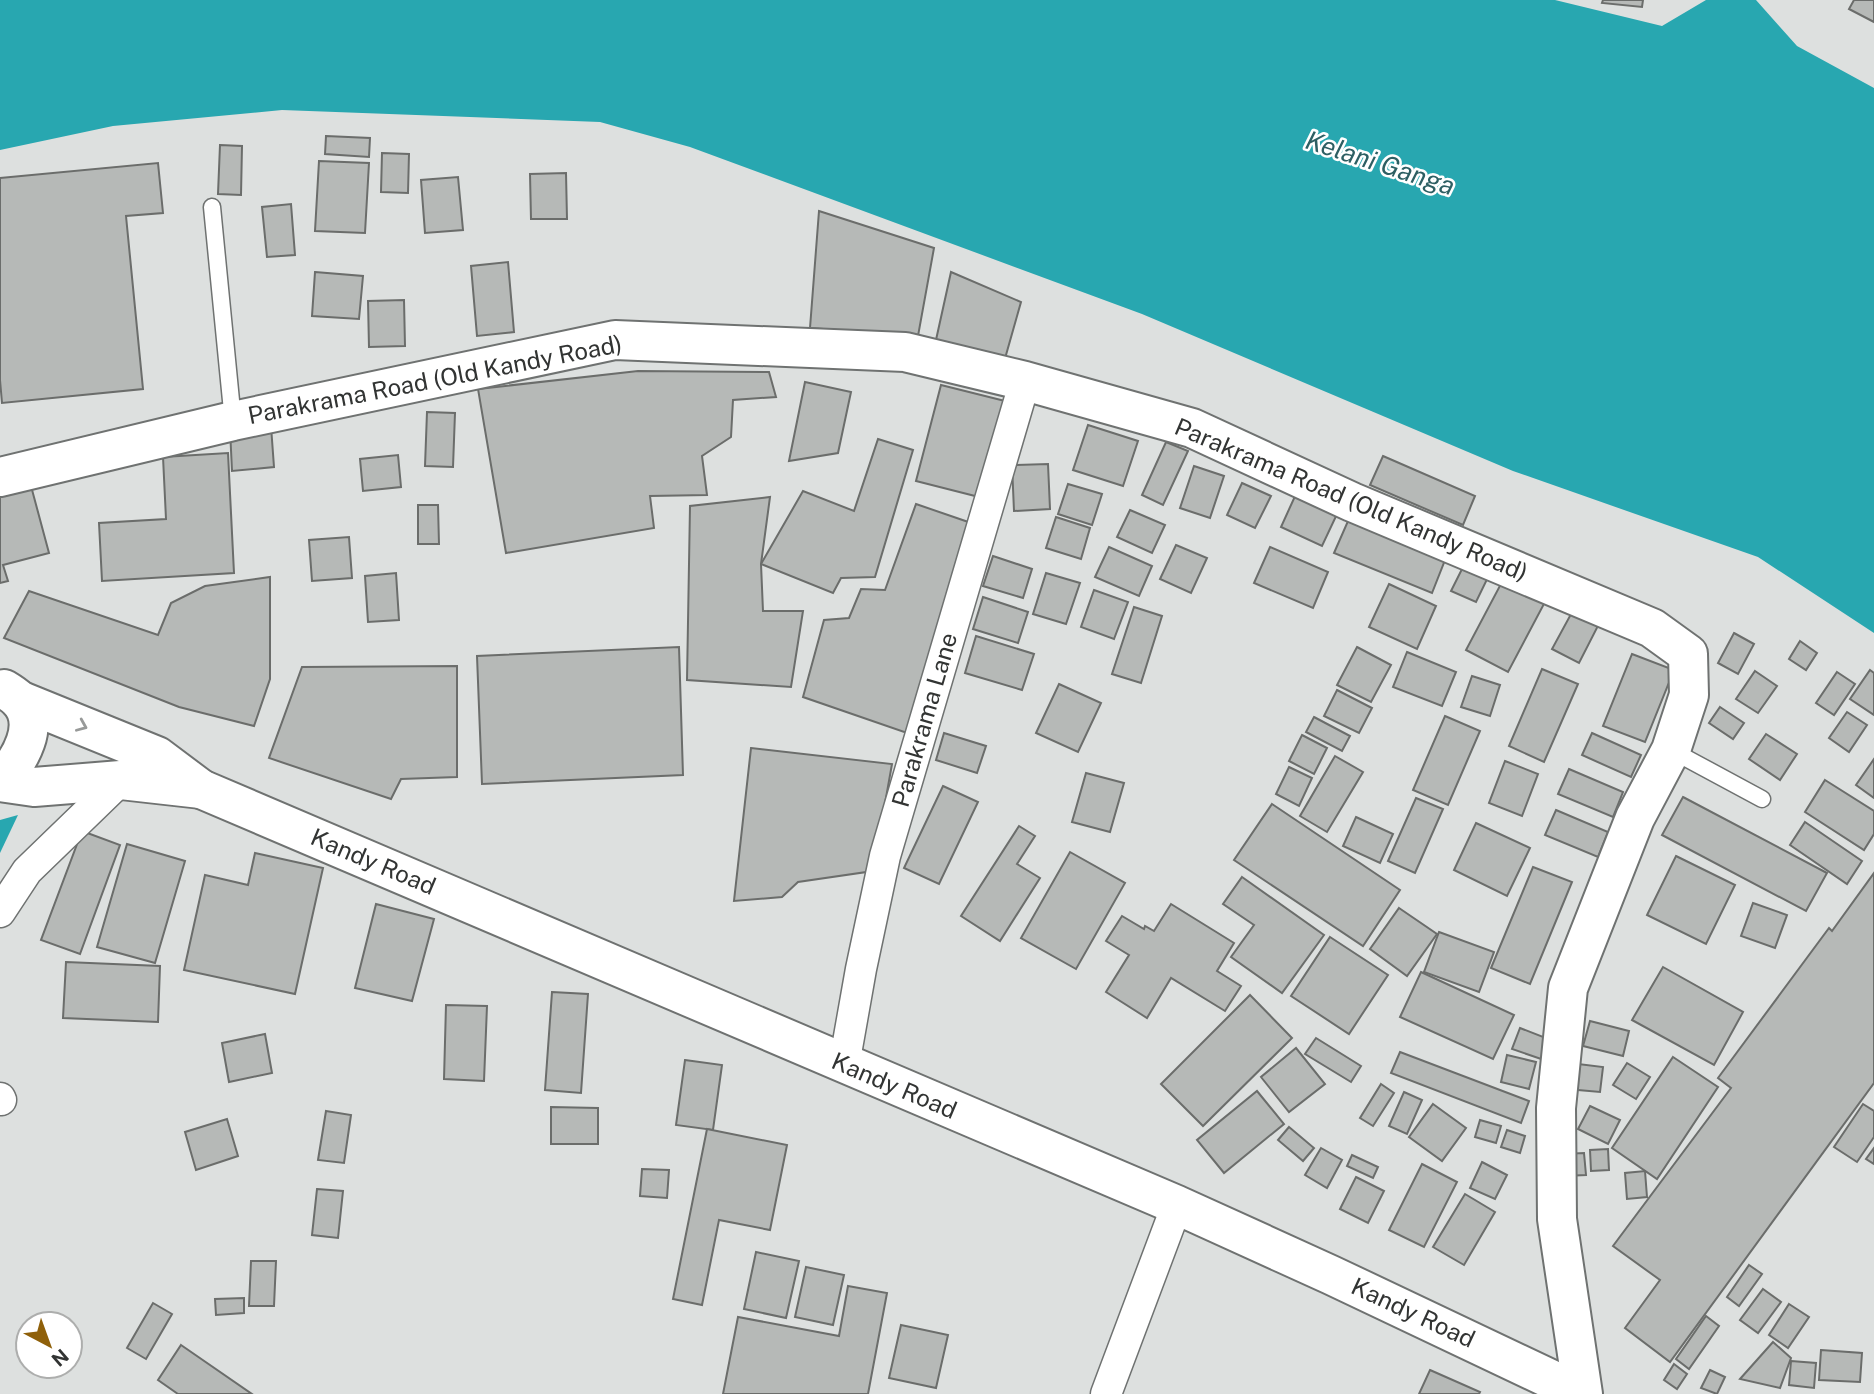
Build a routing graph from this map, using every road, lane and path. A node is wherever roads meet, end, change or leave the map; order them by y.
1 (212, 207) dead end
2 (1025, 381) junction
3 (233, 421) junction
4 (0, 477) edge
5 (10, 694) edge
6 (1671, 750) junction
7 (121, 780) junction
8 (0, 781) edge
9 (201, 789) junction
10 (1762, 799) dead end
11 (0, 912) edge
12 (844, 1065) junction
13 (1177, 1205) junction
14 (1106, 1394) edge
15 (1583, 1394) edge

1 - 3 lane
2 - 3 main road, Parakrama Road (Old Kandy Road)
2 - 6 main road, Parakrama Road (Old Kandy Road)
2 - 12 street, Parakrama Lane
3 - 4 main road, Parakrama Road (Old Kandy Road)
5 - 8 main road
5 -> 9 main road, Kandy Road
6 - 10 lane
6 - 15 main road, Parakrama Road (Old Kandy Road)
7 - 8 main road, Kandy Road
7 - 9 main road, Kandy Road
7 - 11 street
9 - 12 main road, Kandy Road
12 - 13 main road, Kandy Road
13 - 14 street
13 - 15 main road, Kandy Road

